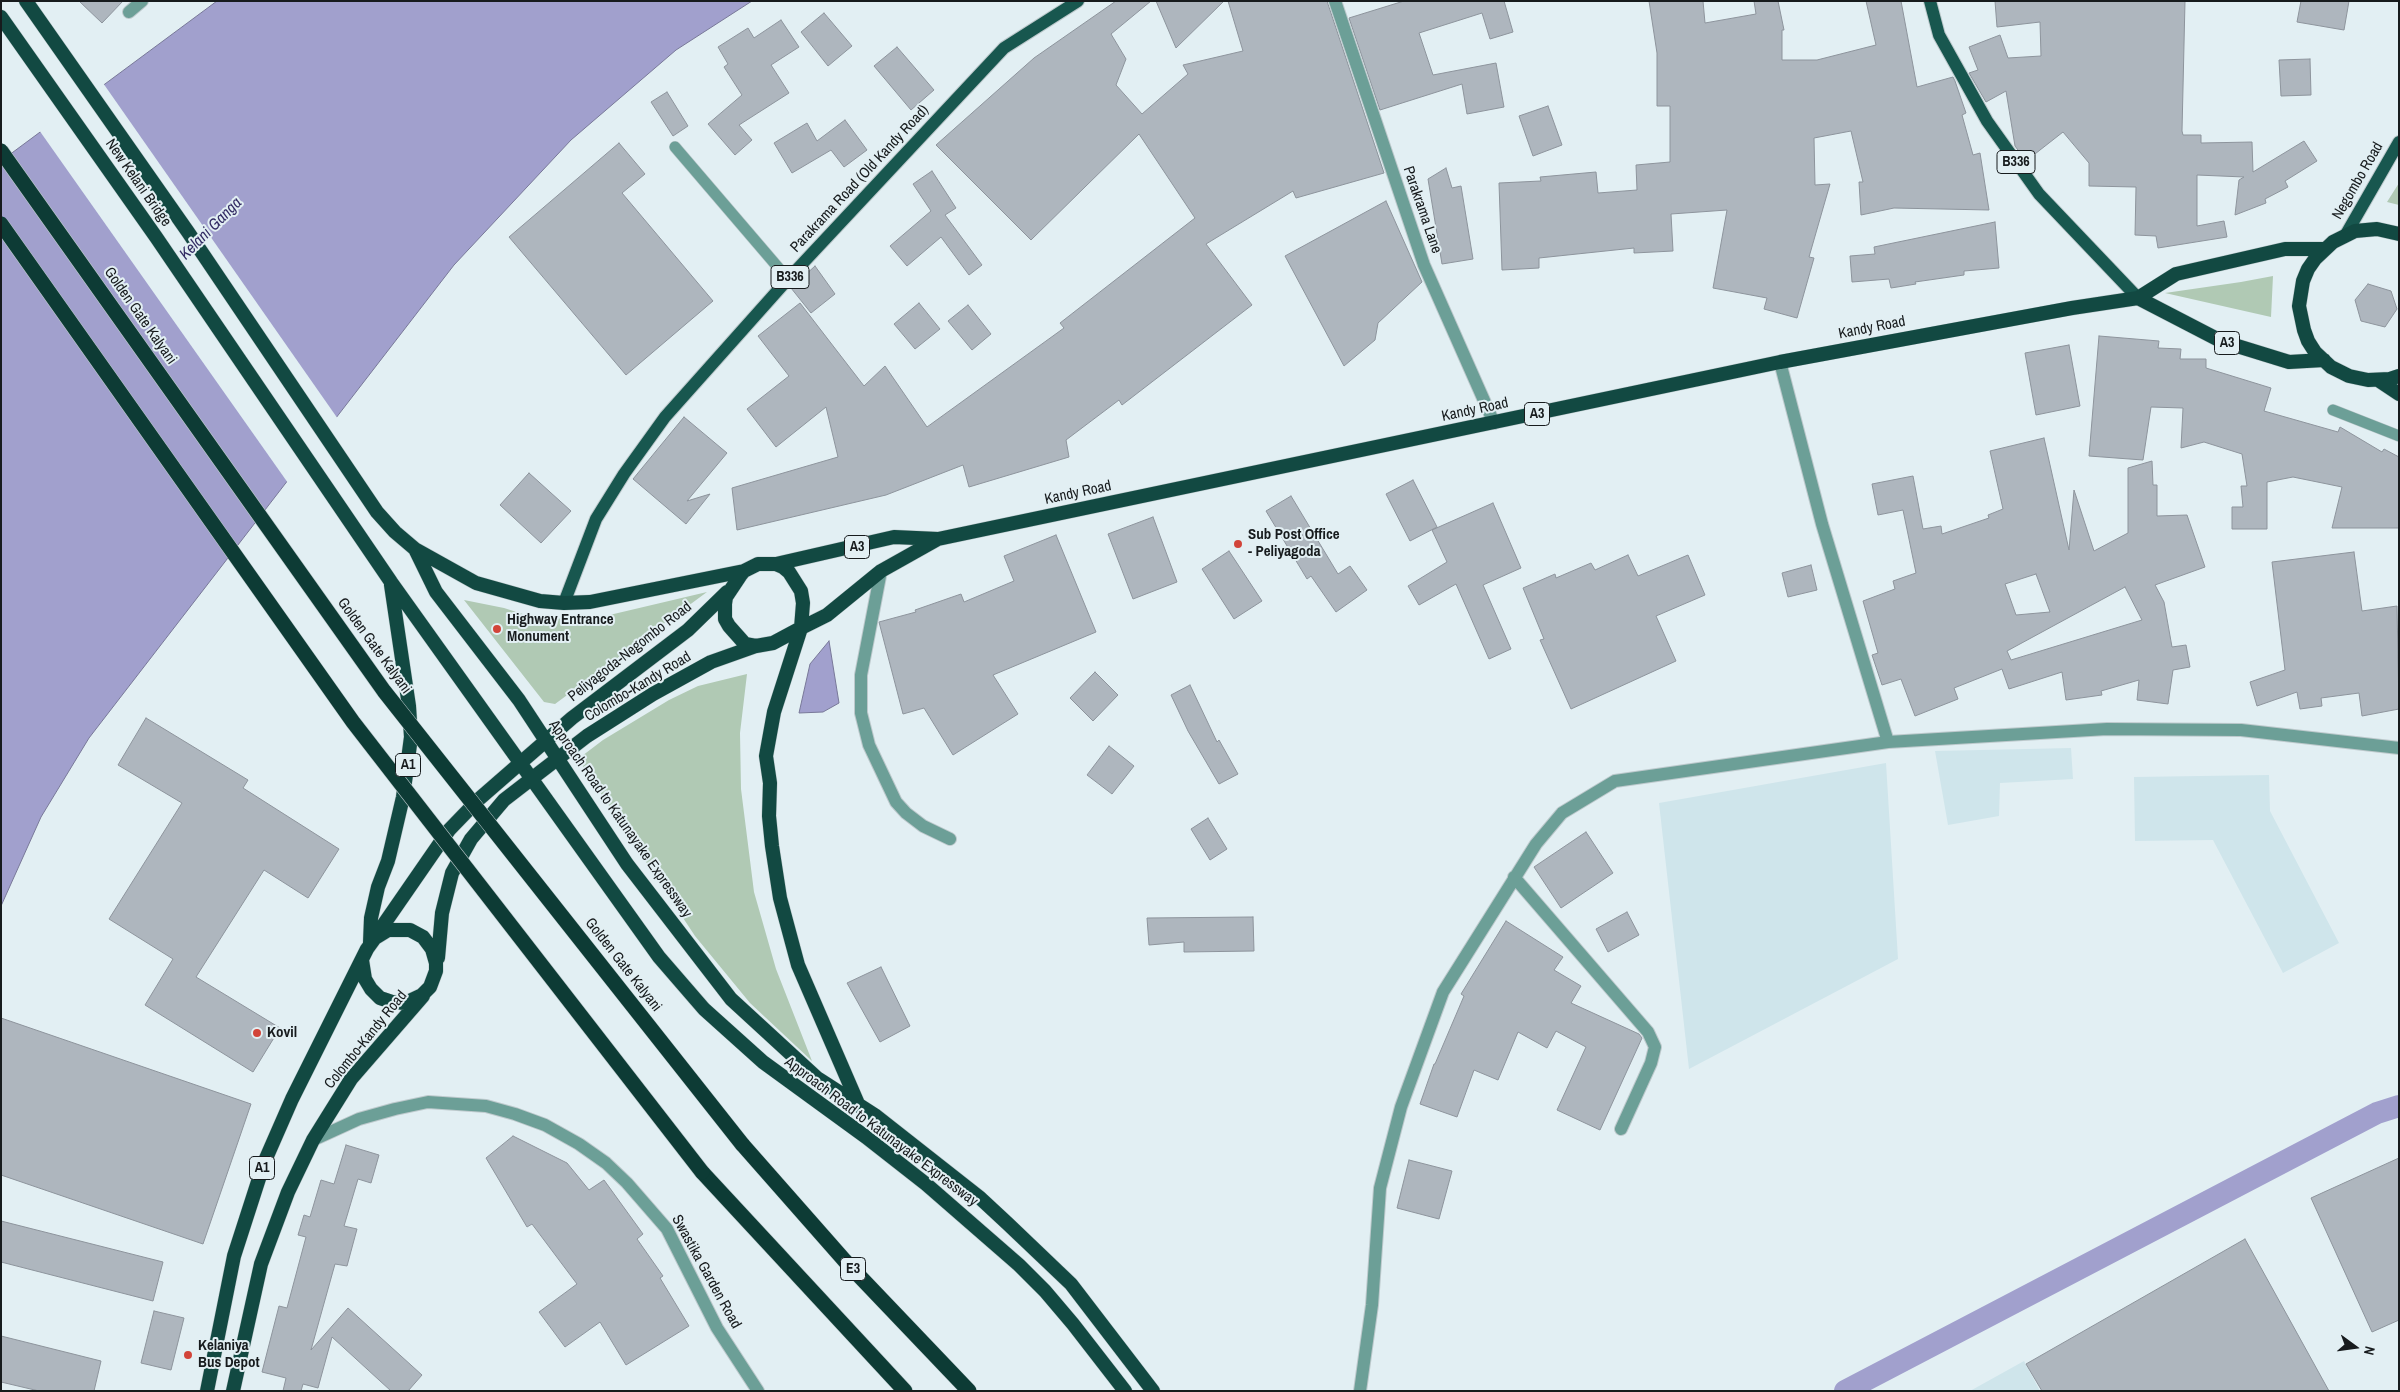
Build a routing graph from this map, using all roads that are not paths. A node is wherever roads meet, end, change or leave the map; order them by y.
1 (26, 1) edge
2 (142, 1) edge
3 (1078, 1) edge
4 (1335, 1) edge
5 (1930, 1) edge
6 (129, 12) dead end
7 (1, 16) edge
8 (2399, 142) edge
9 (675, 148) dead end
10 (1, 150) edge
11 (1, 224) edge
12 (2399, 234) edge
13 (2345, 236) junction
14 (2324, 249) junction
15 (788, 280) junction
16 (2138, 298) junction
17 (2324, 360) junction
18 (1780, 362) junction
19 (2399, 376) edge
20 (2378, 380) junction
21 (2399, 394) edge
22 (2333, 410) dead end
23 (1494, 423) junction
24 (2399, 436) edge
25 (938, 539) junction
26 (415, 548) junction
27 (776, 564) junction
28 (744, 571) junction
29 (881, 571) junction
30 (391, 582) junction
31 (732, 586) junction
32 (564, 603) junction
33 (801, 628) junction
34 (756, 646) junction
35 (1888, 742) junction
36 (2399, 748) edge
37 (950, 839) dead end
38 (1514, 877) junction
39 (370, 944) junction
40 (362, 960) junction
41 (436, 971) junction
42 (426, 991) junction
43 (859, 1107) junction
44 (1621, 1128) dead end
45 (313, 1140) junction
46 (206, 1391) edge
47 (233, 1391) edge
48 (758, 1391) edge
49 (905, 1391) edge
50 (969, 1391) edge
51 (1125, 1391) edge
52 (1153, 1391) edge
53 (1360, 1391) edge

1 - 26 highway, New Kelani Bridge
2 - 6 street
3 - 15 main road, Parakrama Road (Old Kandy Road) / B336
4 - 23 street, Parakrama Lane
5 - 16 main road, B336
7 - 30 highway, New Kelani Bridge / A1
8 - 13 main road, Negombo Road
9 - 15 lane
10 - 50 highway, Golden Gate Kalyani / E3, bridge
11 - 49 highway, bridge
12 - 13 highway
13 - 14 highway
14 - 16 highway, Kandy Road / A3
14 - 17 highway
15 - 32 main road, Parakrama Road (Old Kandy Road) / B336
16 - 17 highway, A3
16 - 18 highway, Kandy Road / A3
17 - 20 highway
18 - 23 highway, Kandy Road / A3
18 - 35 street
19 - 20 highway
20 - 21 highway
22 - 24 lane
23 - 25 highway, Kandy Road / A3
25 - 27 highway, Kandy Road / A3
25 - 29 highway, Kandy Road / A3
26 - 32 highway
26 - 43 highway, Approach Road to Katunayake Expressway
27 - 28 highway
27 - 33 highway
28 - 31 highway
28 - 32 highway
29 - 33 highway, Kandy Road / A3
29 - 37 street
30 - 39 highway, A1
30 - 51 highway, Approach Road to Katunayake Expressway
31 - 34 highway
31 - 39 highway, Peliyagoda-Negombo Road
33 - 34 highway
33 - 43 highway
34 - 41 highway, Colombo-Kandy Road
35 - 36 street
35 - 38 street
38 - 44 street
38 - 53 street
39 - 40 highway
39 - 41 highway
40 - 42 highway
40 - 46 highway, Colombo-Kandy Road / A1
41 - 42 highway
42 - 45 highway, Colombo-Kandy Road / A1
43 - 52 highway, Approach Road to Katunayake Expressway
45 - 47 highway, Colombo-Kandy Road / A1
45 - 48 street, Swastika Garden Road

